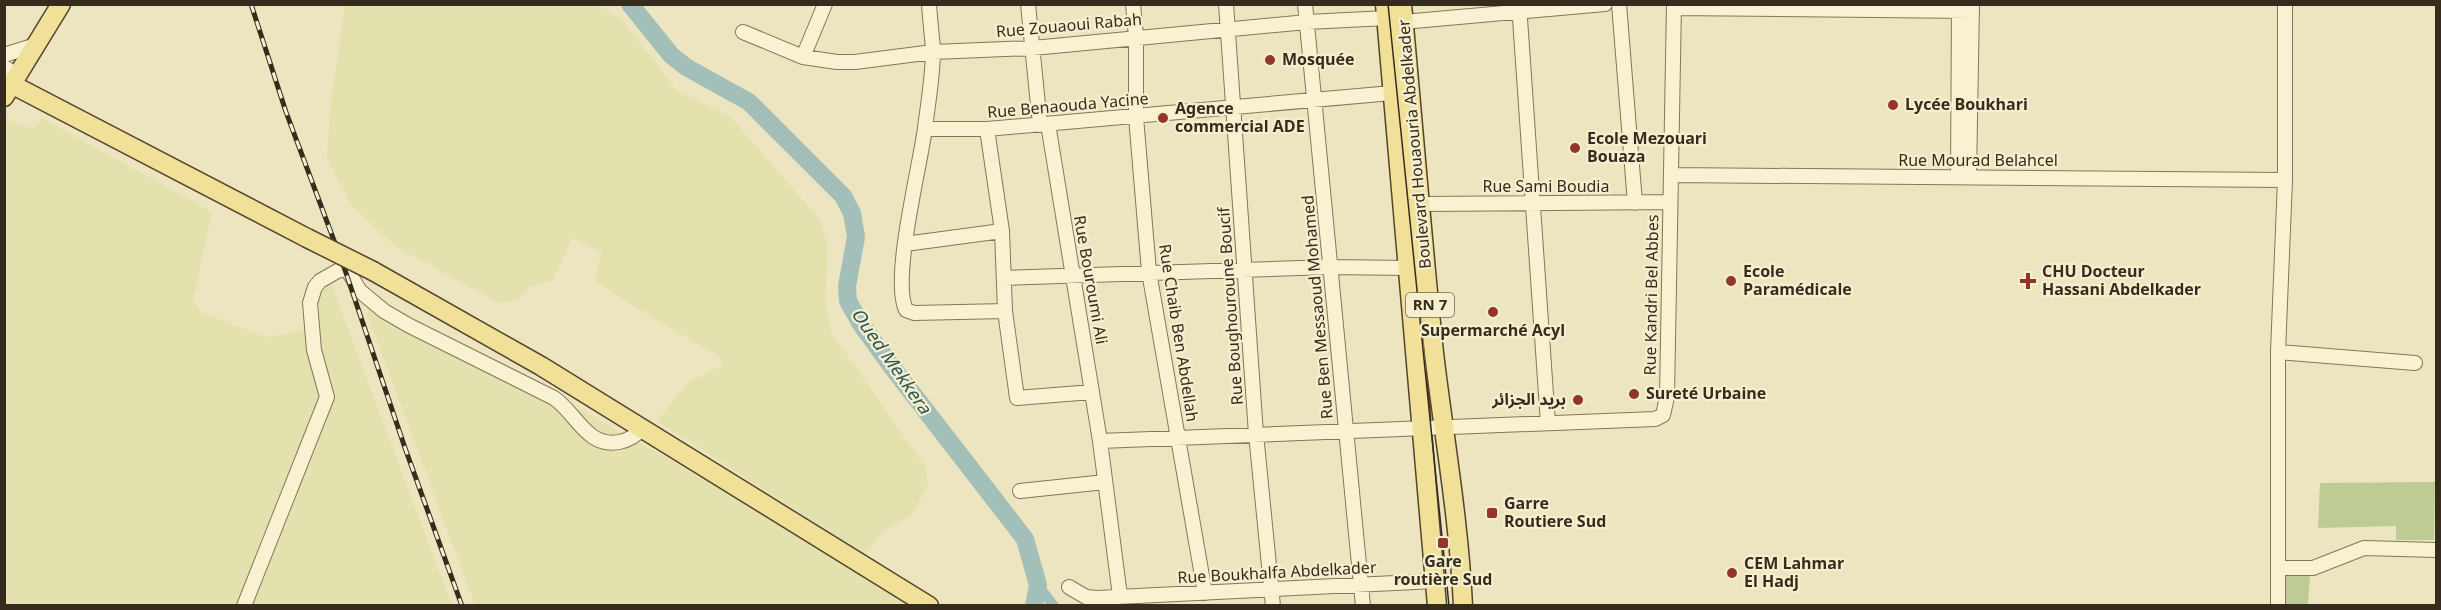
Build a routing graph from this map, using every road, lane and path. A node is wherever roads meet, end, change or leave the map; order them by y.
1 (61, 4) edge
2 (825, 4) edge
3 (928, 4) edge
4 (1028, 4) edge
5 (1133, 4) edge
6 (1226, 4) edge
7 (1305, 4) edge
8 (1605, 4) edge
9 (1619, 4) edge
10 (2284, 4) edge
11 (1674, 6) edge
12 (1824, 7) edge
13 (1519, 8) edge
14 (1966, 8) edge
15 (1394, 12) edge
16 (1307, 22) junction
17 (1228, 30) junction
18 (743, 32) dead end
19 (1136, 37) junction
20 (36, 45) junction
21 (1033, 48) junction
22 (933, 52) junction
23 (4, 55) edge
24 (803, 57) junction
25 (10, 81) edge
26 (1392, 93) junction
27 (1314, 98) junction
28 (1235, 108) junction
29 (1136, 117) junction
30 (1044, 125) junction
31 (925, 129) junction
32 (987, 129) junction
33 (1671, 175) junction
34 (1964, 177) junction
35 (2285, 180) junction
36 (1670, 202) junction
37 (1635, 203) junction
38 (1421, 204) junction
39 (1534, 204) junction
40 (1002, 231) junction
41 (905, 244) junction
42 (1330, 267) junction
43 (1409, 268) junction
44 (1246, 269) junction
45 (1149, 272) junction
46 (1071, 276) junction
47 (1004, 278) junction
48 (1005, 311) junction
49 (2278, 352) junction
50 (2415, 363) dead end
51 (1092, 392) junction
52 (1548, 423) junction
53 (643, 428) junction
54 (1446, 428) junction
55 (1422, 429) junction
56 (1346, 432) junction
57 (1256, 434) junction
58 (1179, 439) junction
59 (1100, 441) junction
60 (1105, 482) junction
61 (1020, 491) dead end
62 (2436, 550) edge
63 (2278, 568) junction
64 (1435, 581) junction
65 (1361, 586) junction
66 (1069, 587) dead end
67 (1272, 590) junction
68 (1205, 593) junction
69 (1120, 596) junction
70 (244, 606) edge
71 (929, 606) edge
72 (1273, 606) edge
73 (1363, 606) edge
74 (1437, 606) edge
75 (1463, 606) edge
76 (2278, 606) edge

1 - 20 main road
2 - 24 street
3 - 22 street
4 - 21 street, Rue Bouroumi Ali
5 - 19 street, Rue Chaib Ben Abdellah
6 - 17 street, Rue Boughouroune Boucif
7 - 16 street, Rue Ben Messaoud Mohamed
8 - 13 street, Rue Zouaoui Rabah
9 - 37 street
10 - 35 street
11 - 12 street
11 - 33 street, Rue Kandri Bel Abbes
12 - 14 street
13 - 15 street, Rue Zouaoui Rabah
13 - 39 street
14 - 34 street
15 - 16 street, Rue Zouaoui Rabah
15 - 26 main road, Boulevard Houaouria Abdelkader / RN 7
15 - 38 main road, Boulevard Houaouria Abdelkader / RN 7
16 - 17 street, Rue Zouaoui Rabah
16 - 27 street, Rue Ben Messaoud Mohamed
17 - 19 street, Rue Zouaoui Rabah
17 - 28 street, Rue Boughouroune Boucif
18 - 24 street, Rue Zouaoui Rabah
19 - 21 street, Rue Zouaoui Rabah
19 - 29 street, Rue Chaib Ben Abdellah
20 - 23 street
20 - 25 main road
21 - 22 street, Rue Zouaoui Rabah
21 - 30 street, Rue Bouroumi Ali
22 - 24 street, Rue Zouaoui Rabah
22 - 31 street
25 - 53 main road, bridge
26 - 27 street, Rue Benaouda Yacine
26 - 43 main road, Boulevard Houaouria Abdelkader / RN 7
27 - 28 street, Rue Benaouda Yacine
27 - 42 street, Rue Ben Messaoud Mohamed
28 - 29 street, Rue Benaouda Yacine
28 - 44 street, Rue Boughouroune Boucif
29 - 30 street, Rue Benaouda Yacine
29 - 45 street, Rue Chaib Ben Abdellah
30 - 32 street, Rue Benaouda Yacine
30 - 46 street, Rue Bouroumi Ali
31 - 32 street, Rue Benaouda Yacine
31 - 41 street
32 - 40 street
33 - 34 street, Rue Mourad Belahcel
33 - 36 street, Rue Kandri Bel Abbes
34 - 35 street, Rue Mourad Belahcel
35 - 49 street
36 - 37 street, Rue Sami Boudia
36 - 52 street, Rue Kandri Bel Abbes
37 - 39 street, Rue Sami Boudia
38 - 39 street, Rue Sami Boudia
38 - 54 main road, Boulevard Houaouria Abdelkader / RN 7
39 - 52 street
40 - 41 street
40 - 47 street
41 - 48 street
42 - 43 street
42 - 44 street
42 - 56 street, Rue Ben Messaoud Mohamed
43 - 55 main road, Boulevard Houaouria Abdelkader / RN 7
44 - 45 street
44 - 57 street, Rue Boughouroune Boucif
45 - 46 street
45 - 58 street, Rue Chaib Ben Abdellah
46 - 47 street
46 - 51 street, Rue Bouroumi Ali
47 - 48 street
48 - 51 street
49 - 50 street
49 - 63 street
51 - 59 street, Rue Bouroumi Ali
52 - 54 street, Rue Kandri Bel Abbes
53 - 70 street
53 - 71 main road
54 - 55 street, Rue Kandri Bel Abbes
54 - 75 main road, Boulevard Houaouria Abdelkader / RN 7
55 - 56 street
55 - 64 main road, Boulevard Houaouria Abdelkader / RN 7
56 - 57 street
56 - 65 street, Rue Ben Messaoud Mohamed
57 - 58 street
57 - 67 street, Rue Boughouroune Boucif
58 - 59 street
58 - 68 street, Rue Chaib Ben Abdellah
59 - 60 street, Rue Bouroumi Ali
60 - 61 street
60 - 69 street, Rue Bouroumi Ali
62 - 63 street
63 - 76 street
64 - 65 street, Rue Boukhalfa Abdelkader
64 - 74 main road, Boulevard Houaouria Abdelkader / RN 7
65 - 67 street, Rue Boukhalfa Abdelkader
65 - 73 street, Rue Ben Messaoud Mohamed
66 - 69 street, Rue Boukhalfa Abdelkader
67 - 68 street, Rue Boukhalfa Abdelkader
67 - 72 street, Rue Boughouroune Boucif
68 - 69 street, Rue Boukhalfa Abdelkader

